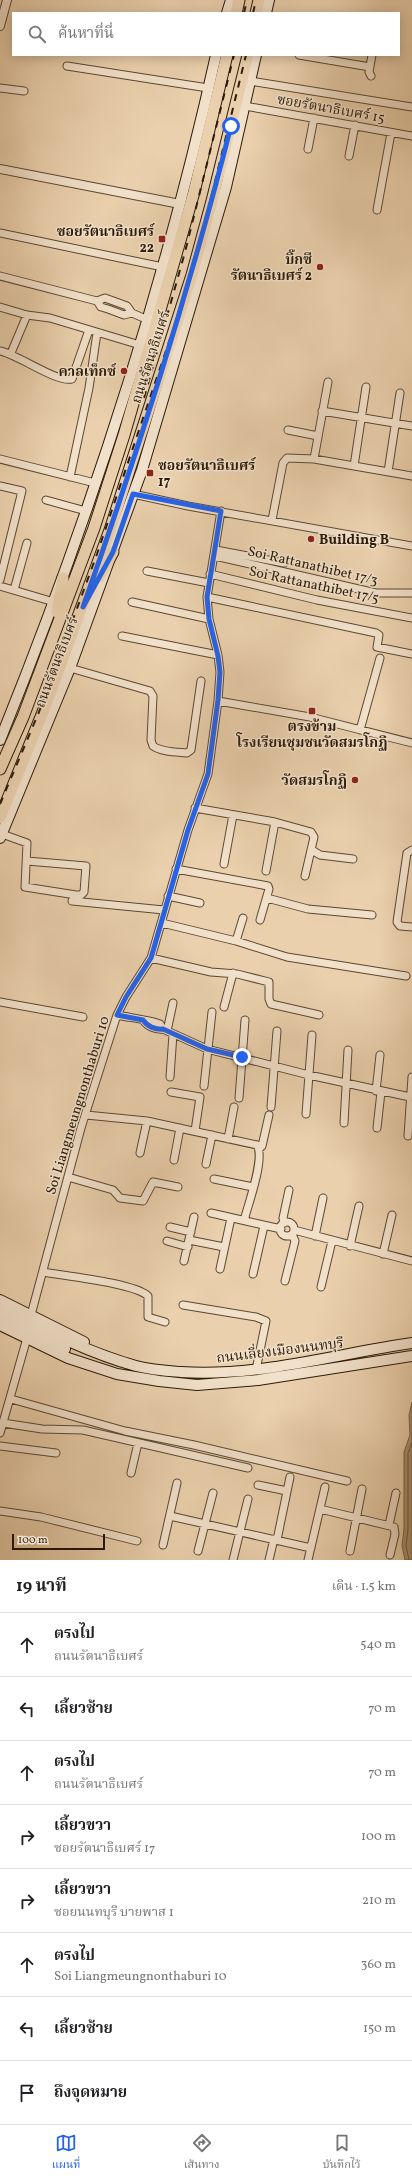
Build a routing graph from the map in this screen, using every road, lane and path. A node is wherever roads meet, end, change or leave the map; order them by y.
1 (226, 0) edge
2 (230, 0) edge
3 (239, 0) edge
4 (259, 0) edge
5 (269, 0) edge
6 (4, 5) edge
7 (225, 12) edge
8 (225, 12) edge
9 (236, 12) edge
10 (256, 12) edge
11 (266, 12) edge
12 (0, 26) edge
13 (216, 56) edge
14 (227, 56) edge
15 (248, 56) edge
16 (256, 56) edge
17 (305, 56) edge
18 (372, 56) edge
19 (67, 66) dead end
20 (370, 67) junction
21 (371, 76) dead end
22 (250, 81) junction
23 (0, 88) edge
24 (208, 88) junction
25 (24, 91) dead end
26 (245, 106) junction
27 (412, 107) edge
28 (314, 118) junction
29 (355, 125) junction
30 (391, 133) junction
31 (412, 136) edge
32 (308, 149) dead end
33 (349, 156) dead end
34 (0, 169) edge
35 (180, 204) junction
36 (376, 210) dead end
37 (0, 233) edge
38 (162, 268) junction
39 (0, 276) edge
40 (0, 307) edge
41 (27, 316) junction
42 (148, 320) junction
43 (93, 332) junction
44 (140, 345) junction
45 (0, 351) edge
46 (11, 353) junction
47 (328, 382) dead end
48 (366, 387) dead end
49 (400, 393) dead end
50 (322, 411) junction
51 (362, 418) junction
52 (395, 423) junction
53 (412, 426) edge
54 (288, 430) dead end
55 (318, 436) junction
56 (0, 458) edge
57 (314, 459) junction
58 (354, 466) junction
59 (388, 472) junction
60 (412, 476) edge
61 (70, 477) junction
62 (95, 483) junction
63 (0, 486) edge
64 (133, 494) junction
65 (46, 500) dead end
66 (86, 511) junction
67 (221, 511) junction
68 (272, 520) junction
69 (27, 542) dead end
70 (412, 546) edge
71 (113, 552) junction
72 (215, 553) junction
73 (284, 563) dead end
74 (1, 570) edge
75 (147, 570) dead end
76 (210, 574) junction
77 (62, 578) junction
78 (0, 580) edge
79 (209, 583) junction
80 (0, 586) edge
81 (14, 590) junction
82 (409, 593) edge
83 (207, 597) junction
84 (54, 602) junction
85 (132, 602) dead end
86 (83, 607) junction
87 (412, 618) edge
88 (209, 619) junction
89 (53, 636) junction
90 (122, 636) dead end
91 (412, 654) edge
92 (218, 656) junction
93 (380, 658) dead end
94 (70, 668) junction
95 (201, 681) dead end
96 (218, 700) junction
97 (360, 730) junction
98 (0, 740) edge
99 (412, 743) edge
100 (0, 769) edge
101 (9, 799) junction
102 (195, 808) junction
103 (233, 815) junction
104 (0, 818) edge
105 (276, 822) junction
106 (1, 832) edge
107 (312, 850) junction
108 (412, 850) edge
109 (353, 859) dead end
110 (28, 861) junction
111 (224, 864) dead end
112 (176, 868) junction
113 (266, 871) dead end
114 (305, 876) dead end
115 (168, 896) junction
116 (267, 898) junction
117 (72, 901) dead end
118 (200, 903) dead end
119 (164, 910) junction
120 (372, 915) dead end
121 (242, 918) dead end
122 (260, 920) dead end
123 (162, 923) junction
124 (412, 927) edge
125 (236, 941) junction
126 (151, 958) junction
127 (233, 973) junction
128 (406, 976) dead end
129 (0, 1002) edge
130 (173, 1003) dead end
131 (224, 1007) dead end
132 (212, 1012) dead end
133 (117, 1015) junction
134 (319, 1015) dead end
135 (83, 1017) dead end
136 (245, 1020) dead end
137 (277, 1031) dead end
138 (167, 1032) junction
139 (312, 1035) dead end
140 (207, 1049) junction
141 (348, 1050) dead end
142 (380, 1055) dead end
143 (242, 1057) junction
144 (274, 1067) junction
145 (309, 1075) junction
146 (170, 1077) dead end
147 (412, 1077) edge
148 (346, 1084) junction
149 (204, 1086) dead end
150 (171, 1092) dead end
151 (378, 1092) junction
152 (239, 1098) dead end
153 (410, 1098) junction
154 (234, 1107) dead end
155 (271, 1107) dead end
156 (306, 1114) dead end
157 (86, 1115) junction
158 (269, 1115) dead end
159 (147, 1121) junction
160 (344, 1123) dead end
161 (180, 1128) junction
162 (377, 1128) dead end
163 (195, 1131) junction
164 (212, 1135) junction
165 (408, 1136) dead end
166 (228, 1139) junction
167 (259, 1149) junction
168 (140, 1152) dead end
169 (174, 1160) dead end
170 (206, 1164) dead end
171 (68, 1177) junction
172 (214, 1179) dead end
173 (178, 1187) dead end
174 (252, 1188) junction
175 (290, 1190) dead end
176 (323, 1198) dead end
177 (359, 1206) dead end
178 (211, 1213) dead end
179 (392, 1215) dead end
180 (194, 1217) dead end
181 (231, 1218) junction
182 (246, 1221) junction
183 (264, 1226) junction
184 (282, 1226) junction
185 (170, 1227) dead end
186 (191, 1232) junction
187 (293, 1232) junction
188 (315, 1236) junction
189 (167, 1241) dead end
190 (332, 1241) junction
191 (189, 1243) junction
192 (350, 1246) junction
193 (224, 1247) junction
194 (383, 1254) junction
195 (184, 1261) dead end
196 (412, 1261) edge
197 (220, 1269) dead end
198 (43, 1272) junction
199 (253, 1274) dead end
200 (285, 1281) dead end
201 (321, 1287) dead end
202 (0, 1300) edge
203 (183, 1305) dead end
204 (0, 1308) edge
205 (31, 1315) junction
206 (0, 1318) edge
207 (165, 1322) dead end
208 (0, 1325) edge
209 (47, 1336) junction
210 (26, 1338) junction
211 (409, 1344) edge
212 (105, 1355) junction
213 (409, 1357) edge
214 (104, 1370) junction
215 (256, 1370) junction
216 (11, 1399) junction
217 (3, 1423) junction
218 (0, 1433) edge
219 (138, 1442) junction
220 (0, 1446) edge
221 (56, 1453) dead end
222 (248, 1468) dead end
223 (131, 1473) dead end
224 (290, 1477) dead end
225 (347, 1481) dead end
226 (178, 1483) dead end
227 (258, 1485) dead end
228 (325, 1487) dead end
229 (362, 1490) dead end
230 (287, 1491) junction
231 (213, 1493) dead end
232 (396, 1493) dead end
233 (248, 1499) dead end
234 (320, 1509) junction
235 (0, 1511) edge
236 (170, 1516) junction
237 (357, 1519) junction
238 (205, 1523) junction
239 (388, 1525) junction
240 (240, 1531) junction
241 (275, 1539) junction
242 (137, 1541) dead end
243 (163, 1545) dead end
244 (311, 1548) junction
245 (198, 1551) dead end
246 (350, 1551) dead end
247 (390, 1555) dead end
248 (233, 1560) edge
249 (269, 1560) edge
250 (308, 1560) edge

1 - 7 main road
2 - 8 main road
3 - 9 main road
4 - 10 main road
5 - 11 main road
6 - 12 street
13 - 24 main road, ถนนรัตนาธิเบศร์
14 - 89 main road, ถนนรัตนาธิเบศร์
15 - 86 main road, ถนนรัตนาธิเบศร์
16 - 22 main road, ถนนรัตนาธิเบศร์
17 - 20 street
18 - 20 street
19 - 24 street
20 - 21 street
22 - 26 main road, ถนนรัตนาธิเบศร์
22 - 27 street
23 - 25 street
24 - 35 main road, ถนนรัตนาธิเบศร์
26 - 28 street, ซอยรัตนาธิเบศร์ 15
26 - 64 main road, ถนนรัตนาธิเบศร์
28 - 29 street, ซอยรัตนาธิเบศร์ 15
28 - 32 street
29 - 30 street, ซอยรัตนาธิเบศร์ 15
29 - 33 street
30 - 31 street, ซอยรัตนาธิเบศร์ 15
30 - 36 street
34 - 35 street
35 - 38 main road, ถนนรัตนาธิเบศร์
37 - 38 street
38 - 42 main road, ถนนรัตนาธิเบศร์
39 - 42 street
40 - 41 street
41 - 43 street
41 - 46 street
42 - 44 main road, ถนนรัตนาธิเบศร์
43 - 44 street
43 - 46 street
43 - 61 street
44 - 62 main road, ถนนรัตนาธิเบศร์
45 - 46 street
47 - 50 street
48 - 51 street
49 - 52 street
50 - 51 street
50 - 55 street
51 - 52 street
51 - 58 street
52 - 53 street
52 - 59 street
54 - 55 street
55 - 57 street
56 - 61 street
57 - 58 street
57 - 68 street
58 - 59 street
59 - 60 street
61 - 62 street
62 - 66 main road, ถนนรัตนาธิเบศร์
63 - 74 street
64 - 67 street
64 - 71 main road, ถนนรัตนาธิเบศร์
65 - 66 street
66 - 77 main road, ถนนรัตนาธิเบศร์
67 - 68 street
67 - 72 street, Soi Liangmeungnonthaburi 10
68 - 70 street
69 - 81 street
71 - 86 main road
71 - 94 main road, ถนนรัตนาธิเบศร์
72 - 73 street
72 - 76 street, Soi Liangmeungnonthaburi 10
72 - 82 street, Soi Rattanathibet 17/3
74 - 78 street
75 - 79 street
76 - 79 street, Soi Liangmeungnonthaburi 10
76 - 87 street, Soi Rattanathibet 17/5
77 - 84 main road, ถนนรัตนาธิเบศร์
77 - 89 main road
79 - 83 street, Soi Liangmeungnonthaburi 10
80 - 81 street
81 - 84 street
83 - 88 street, Soi Liangmeungnonthaburi 10
83 - 91 street
84 - 98 main road, ถนนรัตนาธิเบศร์
85 - 88 street
86 - 101 main road, ถนนรัตนาธิเบศร์
88 - 92 street, Soi Liangmeungnonthaburi 10
89 - 100 main road, ถนนรัตนาธิเบศร์
90 - 92 street
92 - 96 street, Soi Liangmeungnonthaburi 10
93 - 97 street
94 - 95 street
94 - 106 main road, ถนนรัตนาธิเบศร์
96 - 97 street
96 - 102 street, Soi Liangmeungnonthaburi 10
97 - 99 street
101 - 104 main road, ถนนรัตนาธิเบศร์
101 - 106 main road
102 - 103 street
102 - 112 street, Soi Liangmeungnonthaburi 10
103 - 105 street
103 - 111 street
105 - 107 street
105 - 113 street
106 - 110 street
107 - 109 street
107 - 114 street
108 - 124 street
110 - 110 street
112 - 115 street, Soi Liangmeungnonthaburi 10
112 - 116 street
115 - 118 street
115 - 119 street, Soi Liangmeungnonthaburi 10
116 - 120 street
116 - 122 street
117 - 119 street
119 - 123 street, Soi Liangmeungnonthaburi 10
121 - 125 street
123 - 125 street
123 - 126 street, Soi Liangmeungnonthaburi 10
125 - 128 street
126 - 127 street
126 - 133 street, Soi Liangmeungnonthaburi 10
127 - 131 street
127 - 134 street
129 - 135 street
130 - 138 street
132 - 140 street
133 - 138 street
133 - 157 street, Soi Liangmeungnonthaburi 10
136 - 143 street
137 - 144 street
138 - 140 street
138 - 146 street
139 - 145 street
140 - 143 street
140 - 149 street
141 - 148 street
142 - 151 street
143 - 144 street
143 - 152 street
144 - 145 street
144 - 155 street
145 - 148 street
145 - 156 street
147 - 153 street
148 - 151 street
148 - 160 street
150 - 163 street
151 - 153 street
151 - 162 street
153 - 165 street
154 - 166 street
157 - 159 street
157 - 171 street, Soi Liangmeungnonthaburi 10
158 - 167 street
159 - 161 street
159 - 168 street
161 - 163 street
161 - 169 street
163 - 164 street
164 - 166 street
164 - 170 street
166 - 167 street
167 - 174 street
171 - 173 street
171 - 198 street, Soi Liangmeungnonthaburi 10
172 - 174 street
174 - 182 street
175 - 184 street
176 - 188 street
177 - 192 street
178 - 181 street
179 - 194 street
180 - 186 street
181 - 182 street
181 - 193 street
182 - 183 street
183 - 184 street
183 - 199 street
184 - 187 street
184 - 187 street
185 - 186 street
186 - 191 street
187 - 188 street
187 - 200 street
188 - 190 street
189 - 191 street
190 - 192 street
190 - 201 street
191 - 193 street
191 - 195 street
192 - 194 street
193 - 197 street
194 - 196 street
198 - 205 street, Soi Liangmeungnonthaburi 10
198 - 207 street
202 - 205 main road
203 - 215 street
204 - 209 main road
205 - 212 main road
206 - 209 main road
208 - 210 main road
209 - 212 main road
209 - 214 main road
210 - 214 main road
210 - 216 street
211 - 215 main road, ถนนเลี่ยงเมืองนนทบุรี
212 - 215 main road, ถนนเลี่ยงเมืองนนทบุรี
213 - 214 main road, ถนนเลี่ยงเมืองนนทบุรี
216 - 217 street
216 - 225 street
217 - 218 street
217 - 219 street
219 - 222 street
219 - 223 street
220 - 221 street
224 - 230 street
226 - 236 street
227 - 230 street
228 - 234 street
229 - 237 street
230 - 241 street
231 - 238 street
232 - 239 street
233 - 240 street
234 - 237 street
234 - 244 street
235 - 242 street
236 - 238 street
236 - 243 street
237 - 239 street
237 - 246 street
238 - 240 street
238 - 245 street
239 - 247 street
240 - 241 street
240 - 248 street
241 - 244 street
241 - 249 street
244 - 250 street

